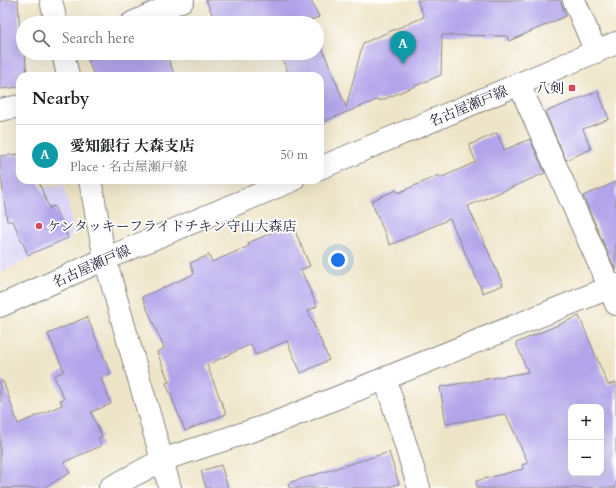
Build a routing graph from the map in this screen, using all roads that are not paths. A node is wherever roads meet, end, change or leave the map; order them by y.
1 (51, 0) edge
2 (183, 0) edge
3 (574, 0) edge
4 (54, 16) edge
5 (148, 16) edge
6 (616, 43) edge
7 (596, 52) junction
8 (65, 60) edge
9 (67, 72) edge
10 (519, 84) junction
11 (16, 107) edge
12 (0, 110) edge
13 (324, 166) edge
14 (91, 184) edge
15 (284, 184) edge
16 (106, 259) junction
17 (614, 292) edge
18 (0, 306) edge
19 (385, 378) junction
20 (162, 460) junction
21 (110, 488) edge
22 (170, 488) edge
23 (419, 488) edge

1 - 4 street
2 - 5 street
3 - 7 street
6 - 7 street, 名古屋瀬戸線
7 - 10 street, 名古屋瀬戸線
8 - 9 street
10 - 13 street, 名古屋瀬戸線
10 - 17 street
11 - 12 street
14 - 16 street
15 - 16 street, 名古屋瀬戸線
16 - 18 street, 名古屋瀬戸線
16 - 20 street
17 - 19 street
19 - 20 street
19 - 23 street
20 - 21 street
20 - 22 street

